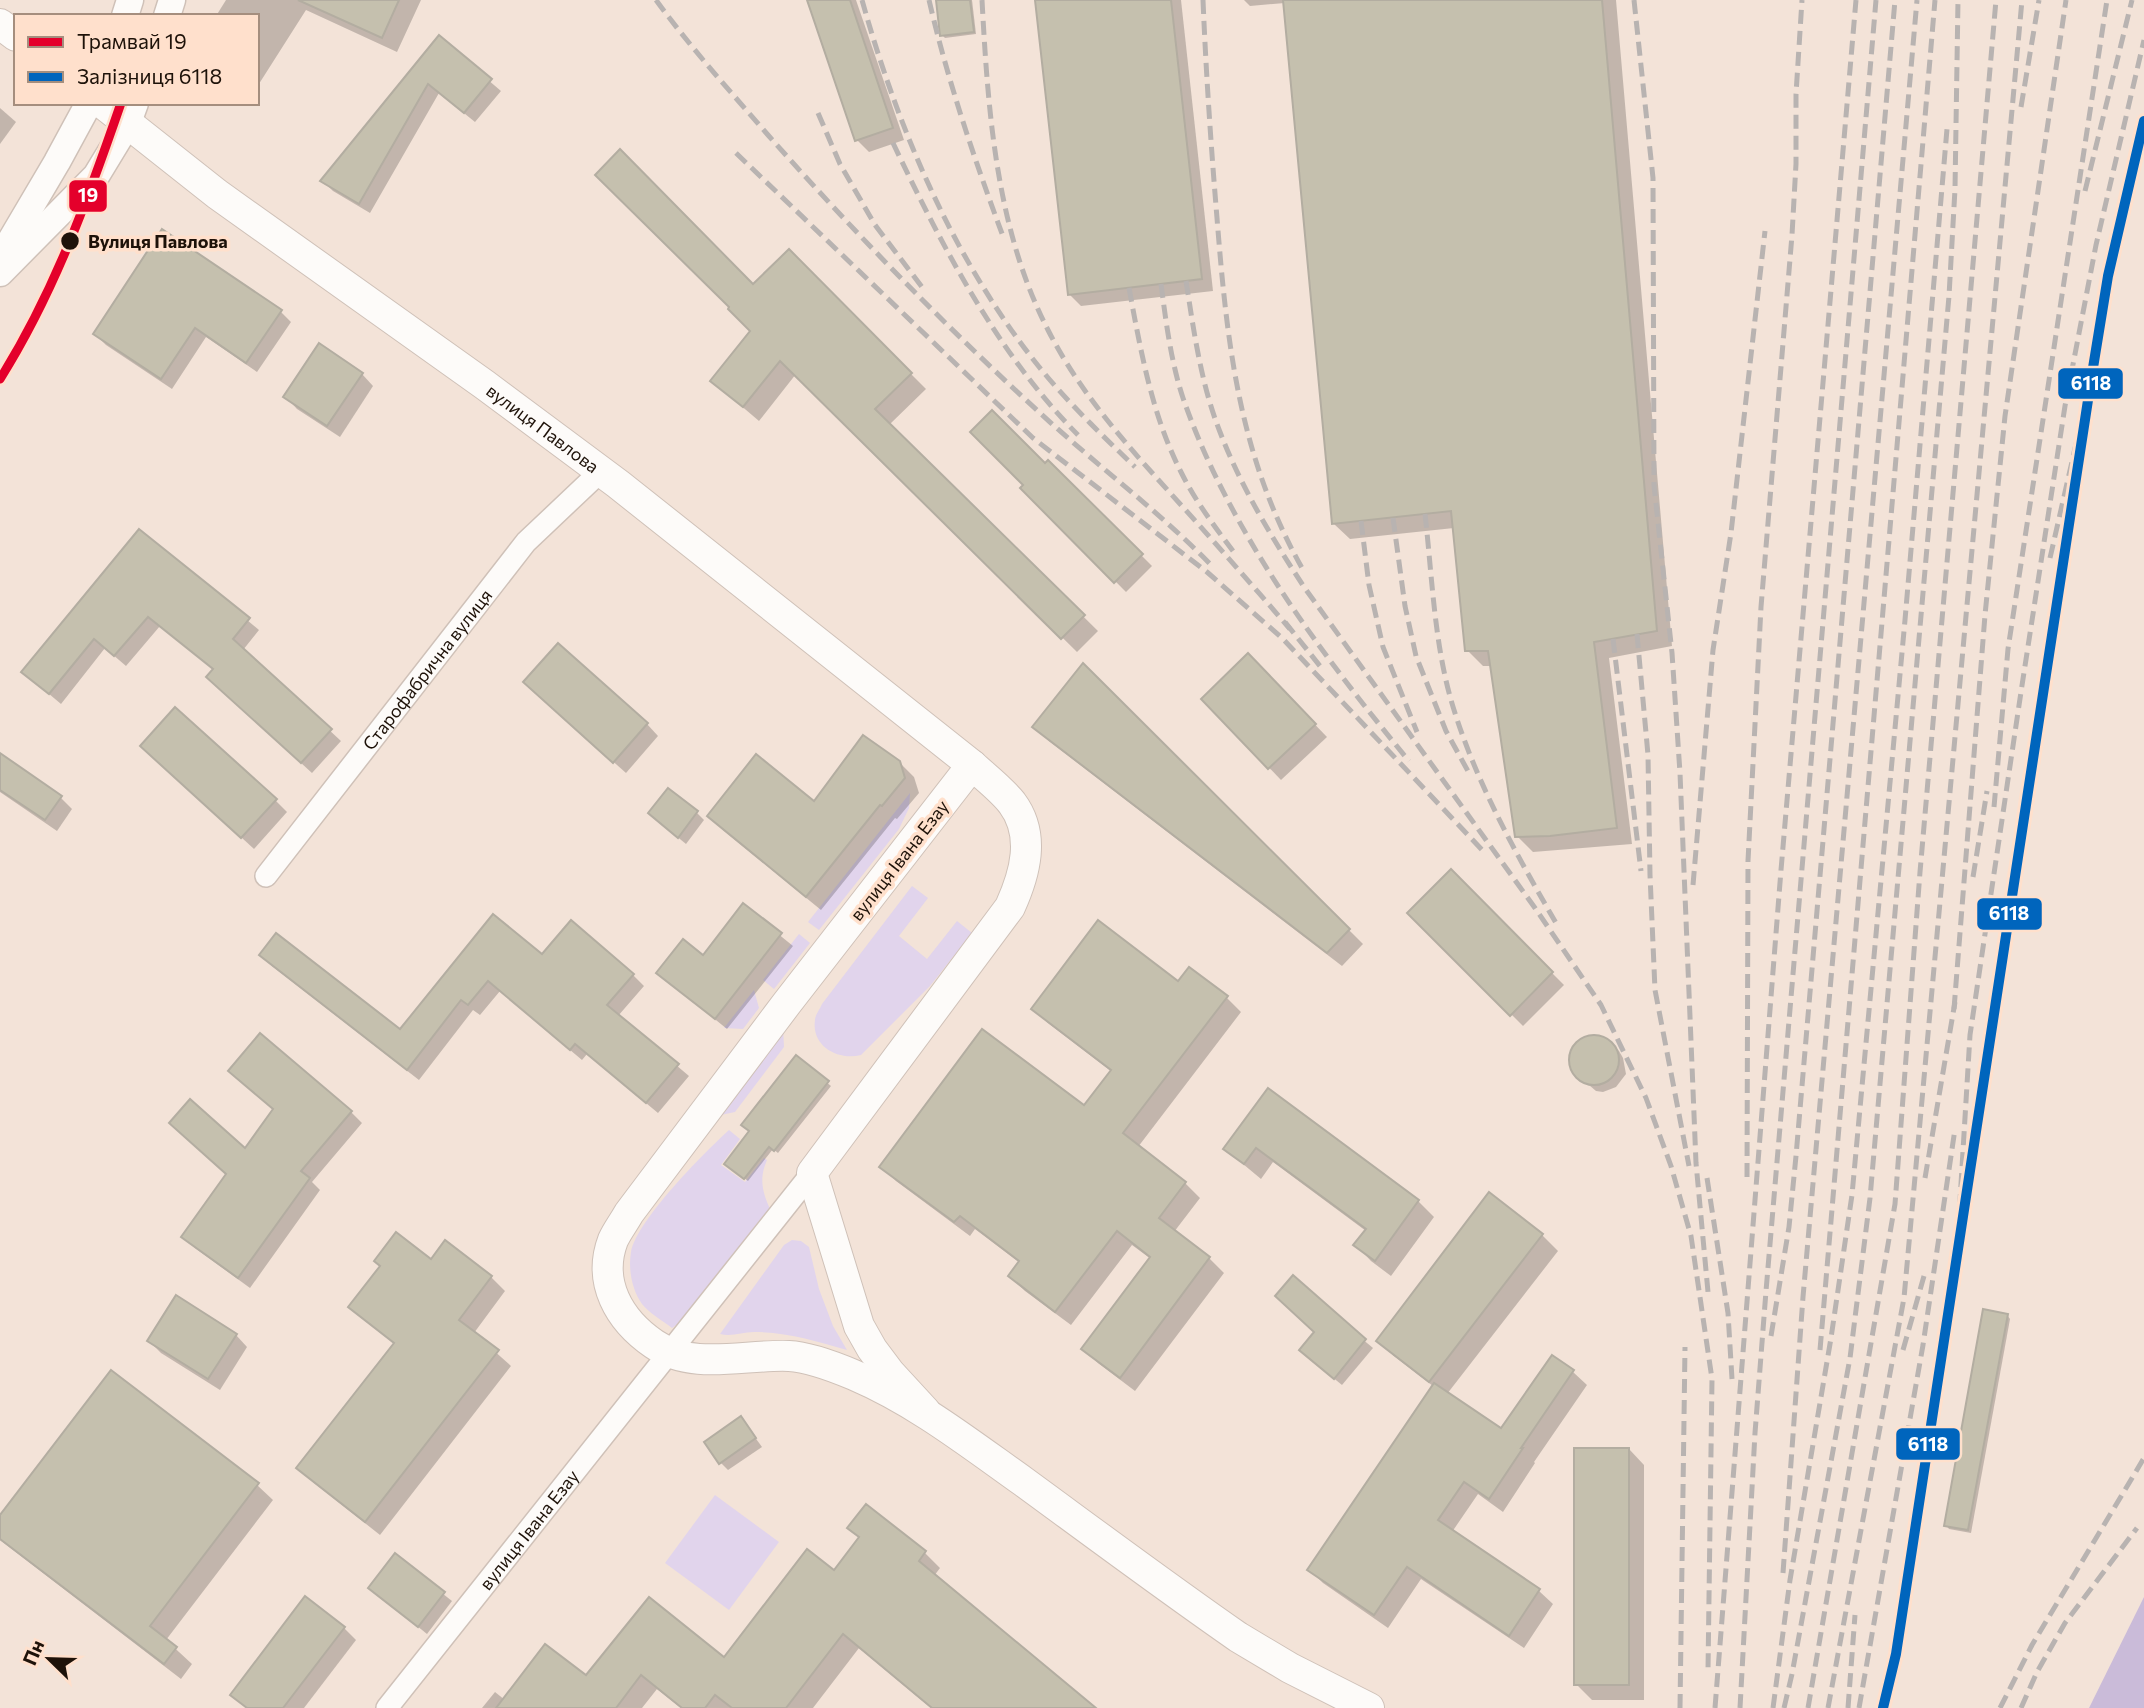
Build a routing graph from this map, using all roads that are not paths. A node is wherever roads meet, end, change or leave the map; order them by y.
1 (88, 105) edge
2 (107, 105) edge
3 (131, 114) edge
4 (0, 258) edge
5 (0, 273) edge
6 (600, 472) junction
7 (972, 765) junction
8 (266, 876) dead end
9 (812, 1173) junction
10 (671, 1353) junction
11 (925, 1411) junction
12 (387, 1708) edge
13 (1369, 1708) edge

1 - 4 street
2 - 3 main road, вулиця Павлова
3 - 5 street
3 - 6 main road, вулиця Павлова
6 - 7 main road, вулиця Павлова
6 - 8 street, Старофабрична вулиця
7 - 9 main road, вулиця Івана Езау
7 - 10 main road, вулиця Івана Езау
9 - 10 street, вулиця Івана Езау
9 - 11 main road
10 - 11 main road, вулиця Івана Езау
10 - 12 street, вулиця Івана Езау
11 - 13 main road

